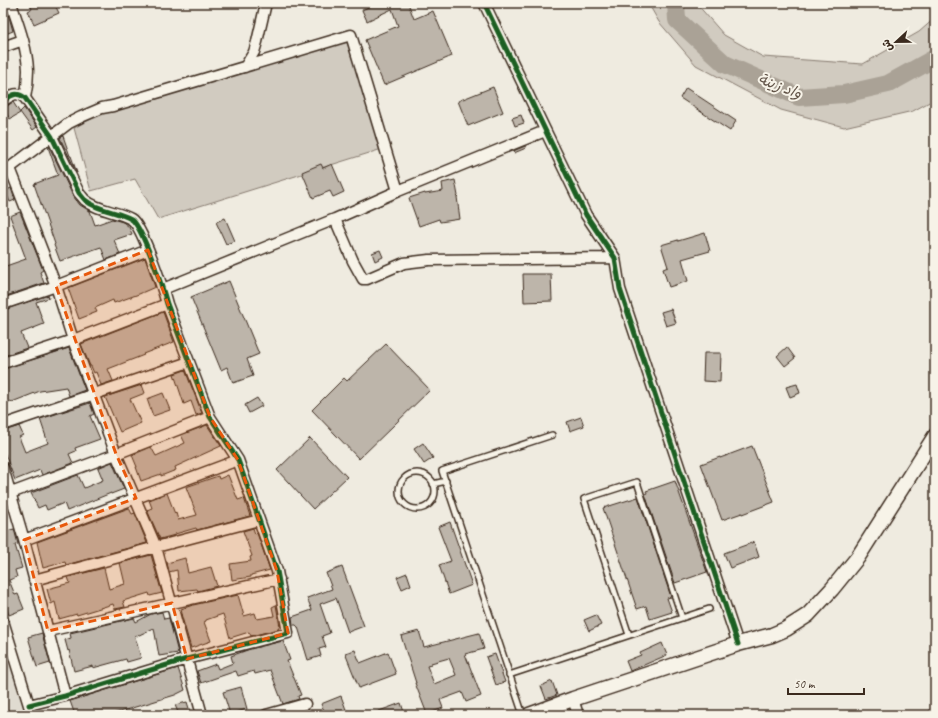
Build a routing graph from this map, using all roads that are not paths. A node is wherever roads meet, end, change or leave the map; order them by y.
1 (11, 3) edge
2 (266, 3) edge
3 (484, 3) edge
4 (23, 40) junction
5 (3, 47) edge
6 (245, 67) junction
7 (25, 98) junction
8 (3, 101) edge
9 (545, 131) junction
10 (52, 137) junction
11 (7, 170) edge
12 (398, 191) junction
13 (335, 219) junction
14 (148, 250) junction
15 (614, 258) junction
16 (56, 286) junction
17 (163, 289) junction
18 (3, 304) edge
19 (167, 304) junction
20 (74, 340) junction
21 (189, 362) junction
22 (3, 363) edge
23 (94, 394) junction
24 (210, 417) junction
25 (3, 425) edge
26 (552, 435) dead end
27 (935, 436) edge
28 (116, 454) junction
29 (238, 460) junction
30 (3, 468) edge
31 (446, 480) junction
32 (433, 484) junction
33 (7, 495) edge
34 (136, 498) junction
35 (259, 520) junction
36 (24, 540) junction
37 (156, 547) junction
38 (279, 579) junction
39 (34, 580) junction
40 (172, 603) junction
41 (709, 609) dead end
42 (682, 618) junction
43 (3, 621) edge
44 (48, 631) junction
45 (629, 635) junction
46 (738, 644) junction
47 (187, 659) junction
48 (509, 674) junction
49 (65, 696) junction
50 (573, 699) junction
51 (305, 704) dead end
52 (29, 705) junction
53 (32, 715) edge
54 (202, 715) edge
55 (266, 715) edge
56 (523, 715) edge
57 (529, 715) edge
58 (578, 715) edge

1 - 4 street
2 - 6 street
3 - 9 street
4 - 5 street
4 - 7 street
6 - 10 street
6 - 12 street
7 - 8 street
7 - 10 street
9 - 12 street
9 - 15 street
10 - 11 street
10 - 14 street
11 - 16 street
12 - 13 street
13 - 15 street
13 - 17 street
14 - 16 street
14 - 17 street
15 - 46 street
16 - 18 street
16 - 20 street
17 - 19 street
19 - 20 street
19 - 21 street
20 - 22 street
20 - 23 street
21 - 23 street
21 - 24 street
23 - 25 street
23 - 28 street
24 - 28 street
24 - 29 street
26 - 31 lane
27 - 46 street
28 - 33 street
28 - 34 street
29 - 34 street
29 - 35 street
30 - 33 street
31 - 32 lane
31 - 48 lane
32 - 32 lane
33 - 36 street
34 - 36 street
34 - 37 street
35 - 37 street
35 - 38 street
36 - 39 street
37 - 39 street
37 - 40 street
38 - 40 street
38 - 47 street
39 - 44 street
40 - 44 street
40 - 47 street
41 - 42 lane
42 - 45 lane
42 - 45 lane
43 - 52 street
44 - 49 street
45 - 48 lane
46 - 50 street
47 - 49 street
47 - 54 street
48 - 56 lane
49 - 52 street
50 - 57 street
50 - 58 street
51 - 55 street
52 - 53 street

